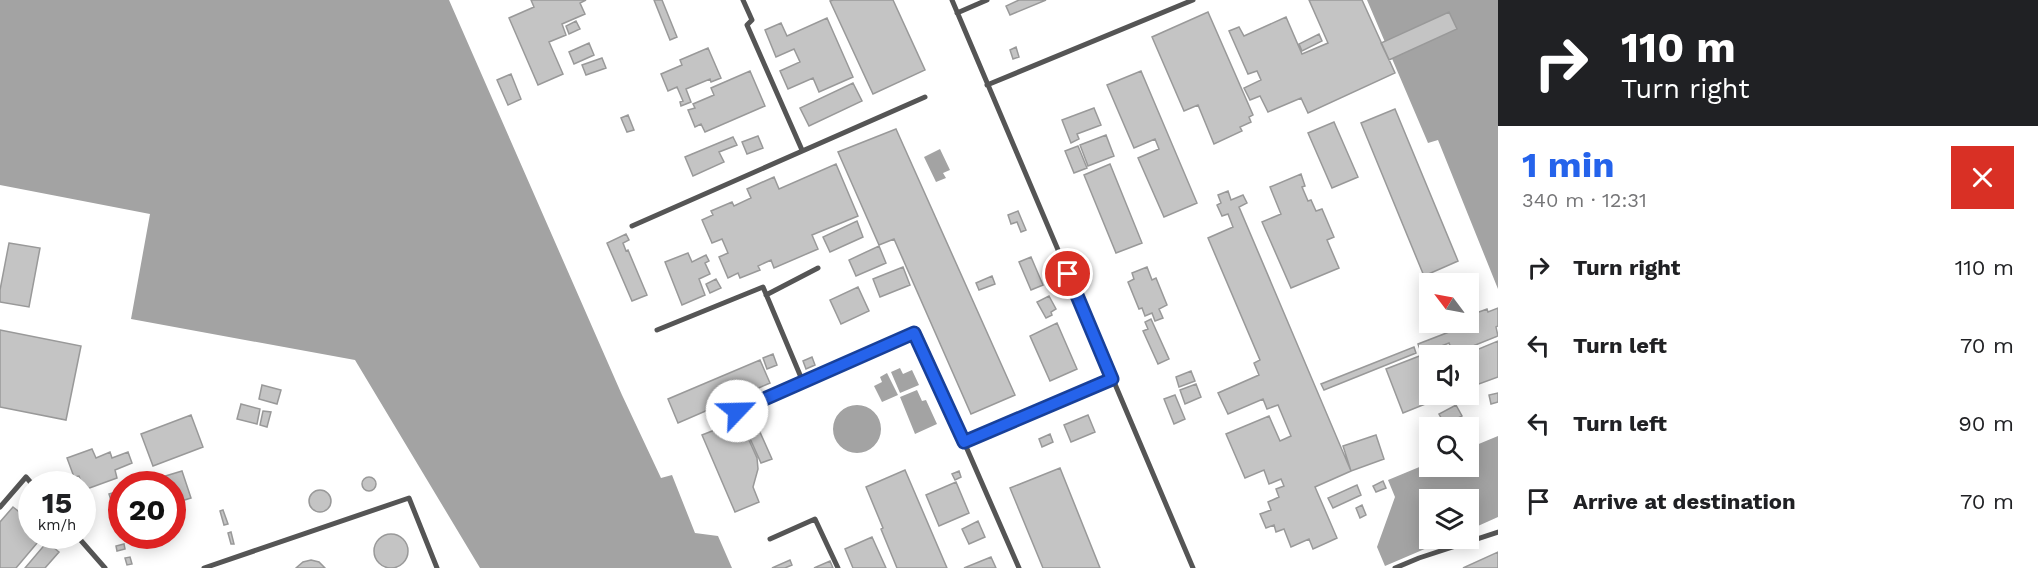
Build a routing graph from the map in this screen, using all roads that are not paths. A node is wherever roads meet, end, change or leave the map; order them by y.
1 (743, 0) edge
2 (951, 0) edge
3 (987, 0) edge
4 (1193, 0) edge
5 (957, 13) junction
6 (987, 85) junction
7 (925, 97) dead end
8 (802, 150) junction
9 (632, 226) dead end
10 (818, 268) dead end
11 (766, 295) junction
12 (657, 330) dead end
13 (1112, 379) junction
14 (803, 382) junction
15 (716, 421) dead end
16 (964, 442) junction
17 (18, 486) edge
18 (0, 507) edge
19 (1498, 532) edge
20 (770, 539) dead end
21 (88, 549) edge
22 (105, 568) edge
23 (204, 568) edge
24 (437, 568) edge
25 (838, 568) edge
26 (1019, 568) edge
27 (1193, 568) edge
28 (1395, 568) edge

1 - 8 lane
2 - 5 lane
3 - 5 lane
4 - 6 lane
5 - 6 lane
6 - 13 lane
7 - 8 lane
8 - 9 lane
10 - 11 lane
11 - 12 lane
11 - 14 lane
13 - 16 lane
13 - 27 lane
14 - 15 lane
14 - 16 lane
16 - 26 lane
17 - 18 lane
19 - 28 lane
20 - 25 lane
21 - 22 lane
23 - 24 lane

